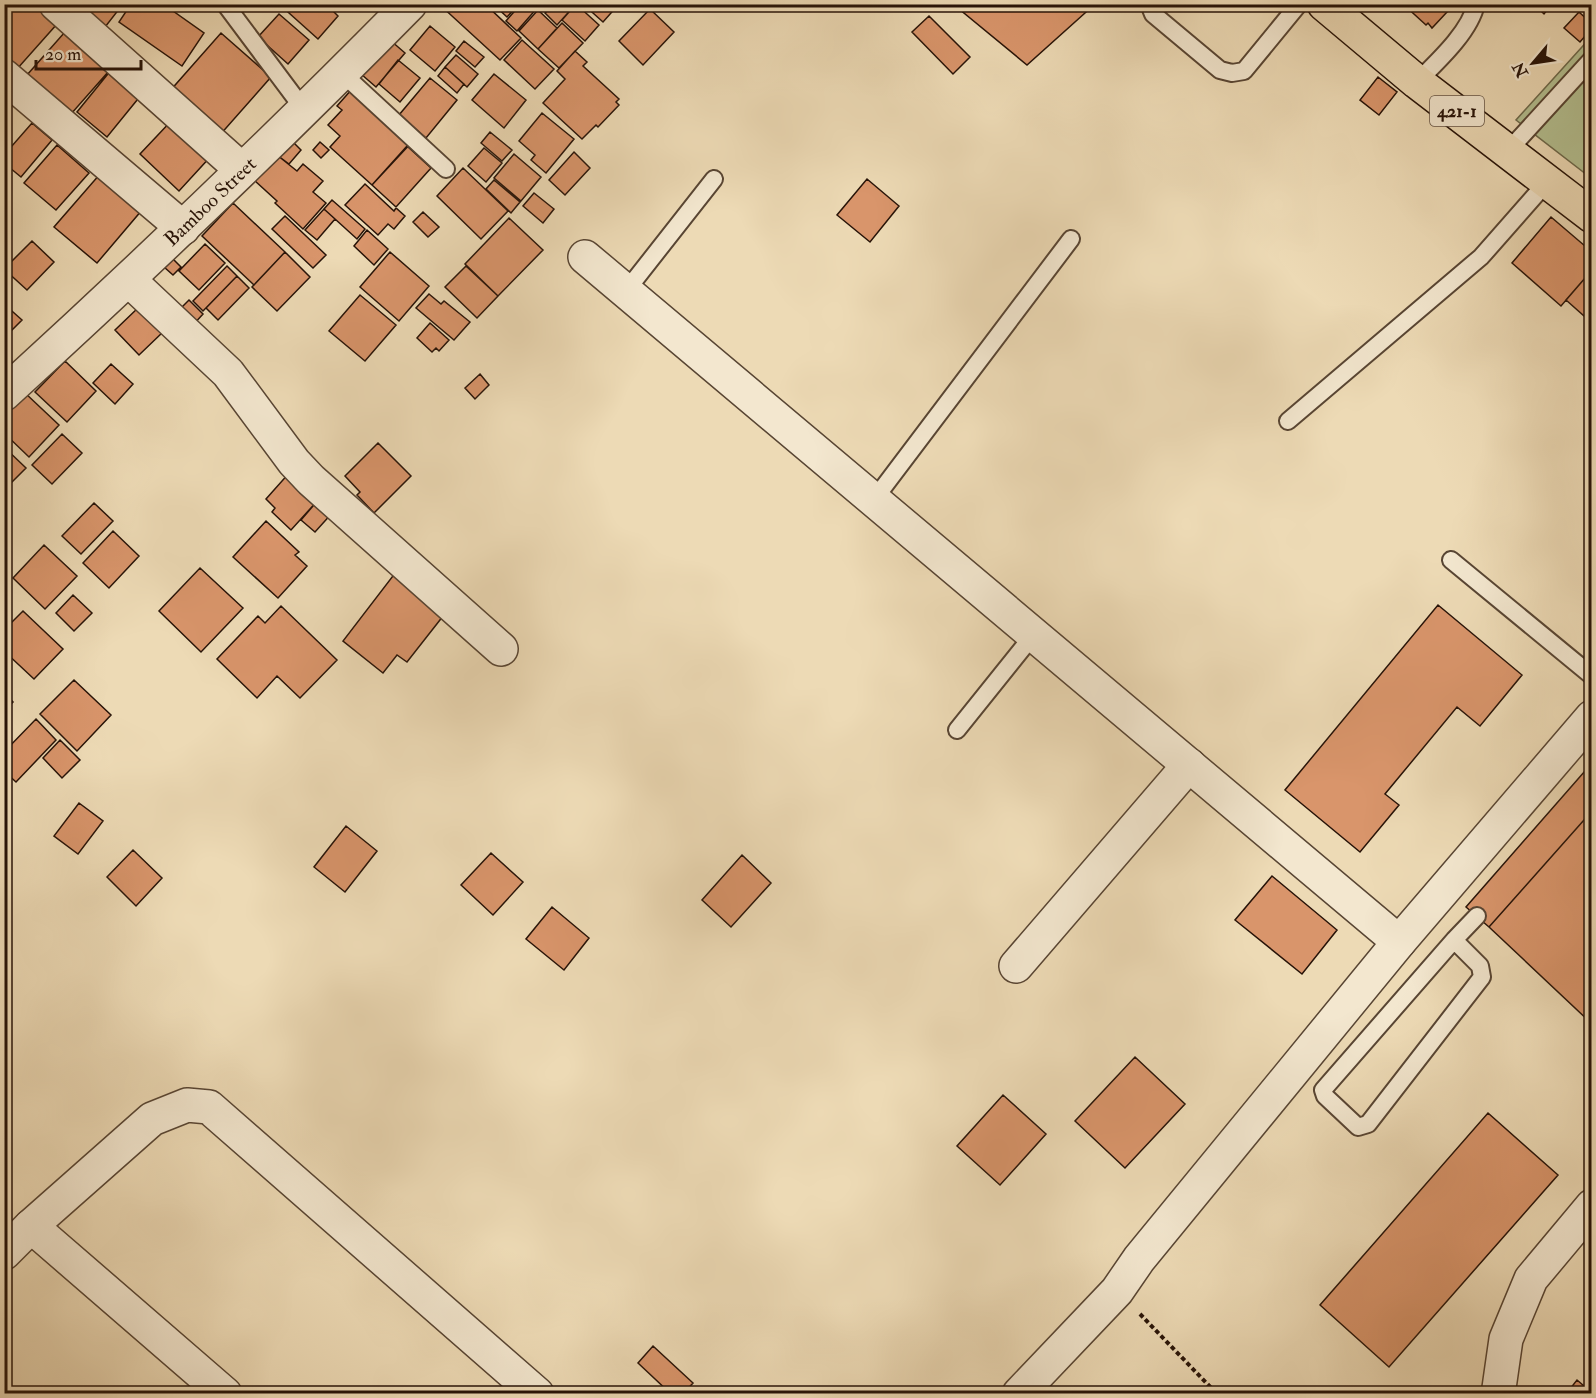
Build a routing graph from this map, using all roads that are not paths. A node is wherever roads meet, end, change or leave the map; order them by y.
1 (56, 4) edge
2 (225, 4) edge
3 (410, 4) edge
4 (1149, 4) edge
5 (1299, 4) edge
6 (1324, 4) edge
7 (1476, 4) edge
8 (1592, 59) edge
9 (342, 73) junction
10 (4, 76) edge
11 (1417, 82) junction
12 (304, 111) junction
13 (1508, 152) junction
14 (446, 169) dead end
15 (242, 170) junction
16 (714, 179) dead end
17 (1547, 182) junction
18 (1592, 216) edge
19 (183, 228) junction
20 (1071, 239) dead end
21 (585, 257) dead end
22 (129, 280) junction
23 (626, 291) junction
24 (4, 394) edge
25 (1288, 421) dead end
26 (873, 501) junction
27 (1451, 560) dead end
28 (1034, 634) junction
29 (501, 649) dead end
30 (1592, 676) edge
31 (1592, 717) edge
32 (957, 730) dead end
33 (1189, 765) junction
34 (1477, 916) dead end
35 (1454, 940) junction
36 (1399, 942) junction
37 (1016, 966) dead end
38 (1588, 1217) edge
39 (32, 1226) junction
40 (4, 1253) edge
41 (225, 1394) edge
42 (537, 1394) edge
43 (1019, 1394) edge
44 (1501, 1394) edge

1 - 15 street
2 - 12 lane
3 - 9 street, Bamboo Street
4 - 5 lane
6 - 11 main road, 421-1
7 - 11 lane
8 - 13 lane
9 - 12 street, Bamboo Street
9 - 14 lane
10 - 19 street
11 - 13 main road, 421-1
12 - 15 street, Bamboo Street
13 - 17 main road, 421-1
15 - 19 street, Bamboo Street
16 - 23 lane
17 - 18 main road, 421-1
17 - 25 lane
19 - 22 street, Bamboo Street
20 - 26 lane
21 - 23 street
22 - 24 street, Bamboo Street
22 - 29 street
23 - 26 street
26 - 28 street
27 - 30 lane
28 - 32 lane
28 - 33 street
31 - 36 street
33 - 36 street
33 - 37 street
34 - 35 lane
35 - 35 lane
36 - 43 street
38 - 44 street
39 - 40 street
39 - 41 street
39 - 42 street

